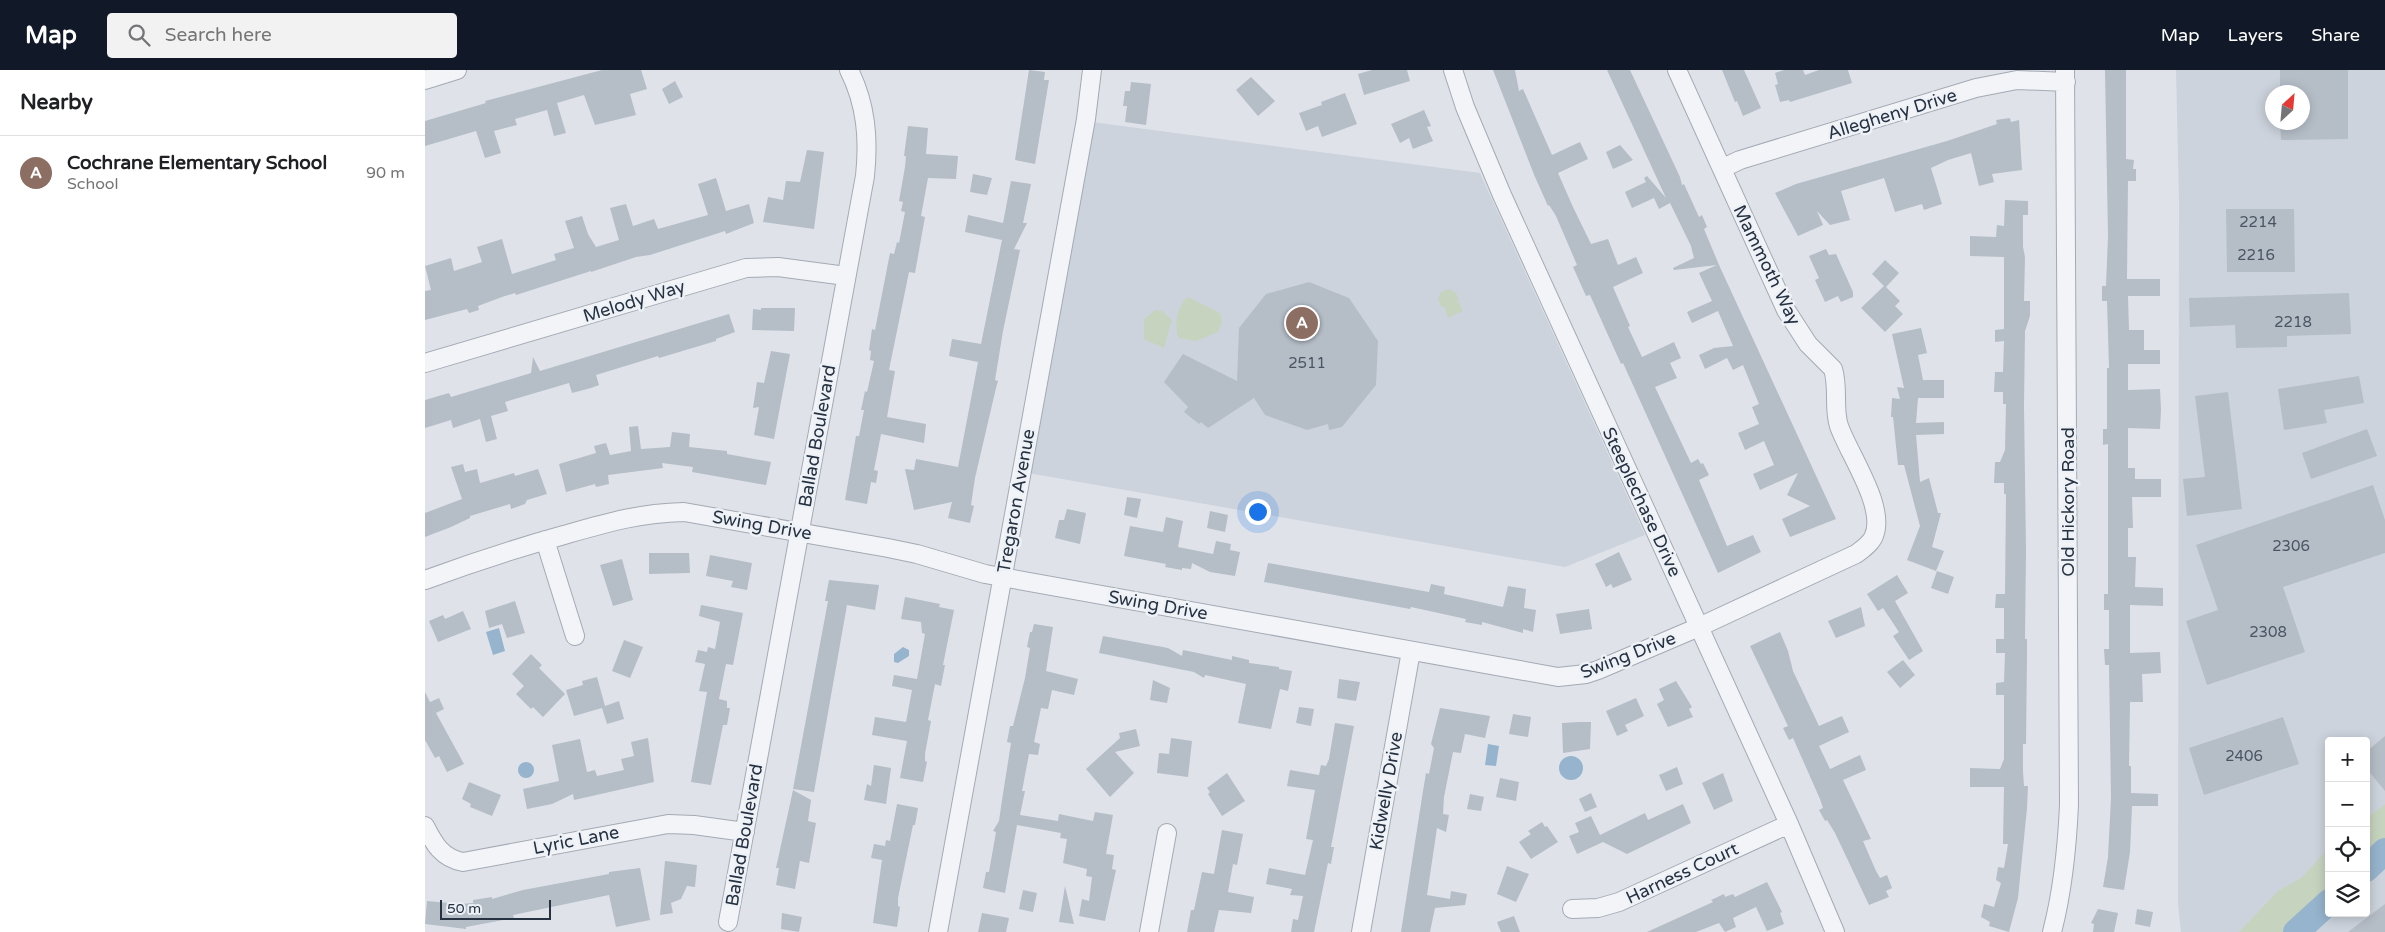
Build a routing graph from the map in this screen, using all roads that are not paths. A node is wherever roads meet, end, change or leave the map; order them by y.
1 (457, 70) edge
2 (849, 70) edge
3 (1092, 70) edge
4 (1453, 70) edge
5 (1677, 70) edge
6 (2065, 76) edge
7 (425, 80) edge
8 (1723, 168) junction
9 (846, 276) junction
10 (425, 363) edge
11 (800, 531) junction
12 (1873, 539) joint
13 (545, 540) junction
14 (1002, 577) junction
15 (425, 580) edge
16 (1699, 627) junction
17 (575, 636) dead end
18 (1411, 651) junction
19 (1789, 824) junction
20 (425, 826) edge
21 (745, 832) junction
22 (1167, 833) dead end
23 (1572, 909) dead end
24 (728, 922) dead end
25 (938, 932) edge
26 (1149, 932) edge
27 (1361, 932) edge
28 (1835, 932) edge
29 (2051, 932) edge

1 - 7 street
2 - 9 street, Ballad Boulevard
3 - 14 street, Tregaron Avenue
4 - 16 street, Steeplechase Drive
5 - 8 street, Mammoth Way
6 - 8 street, Allegheny Drive
6 - 29 street, Old Hickory Road
8 - 12 street, Mammoth Way
9 - 10 street, Melody Way
9 - 11 street, Ballad Boulevard
11 - 13 street, Swing Drive
11 - 14 street, Swing Drive
11 - 21 street, Ballad Boulevard
12 - 16 street, Swing Drive
13 - 15 street, Swing Drive
13 - 17 street
14 - 18 street, Swing Drive
14 - 25 street, Tregaron Avenue
16 - 18 street, Swing Drive
16 - 19 street, Steeplechase Drive
18 - 27 street, Kidwelly Drive
19 - 23 street, Harness Court
19 - 28 street, Steeplechase Drive
20 - 21 street, Lyric Lane
21 - 24 street, Ballad Boulevard
22 - 26 street

